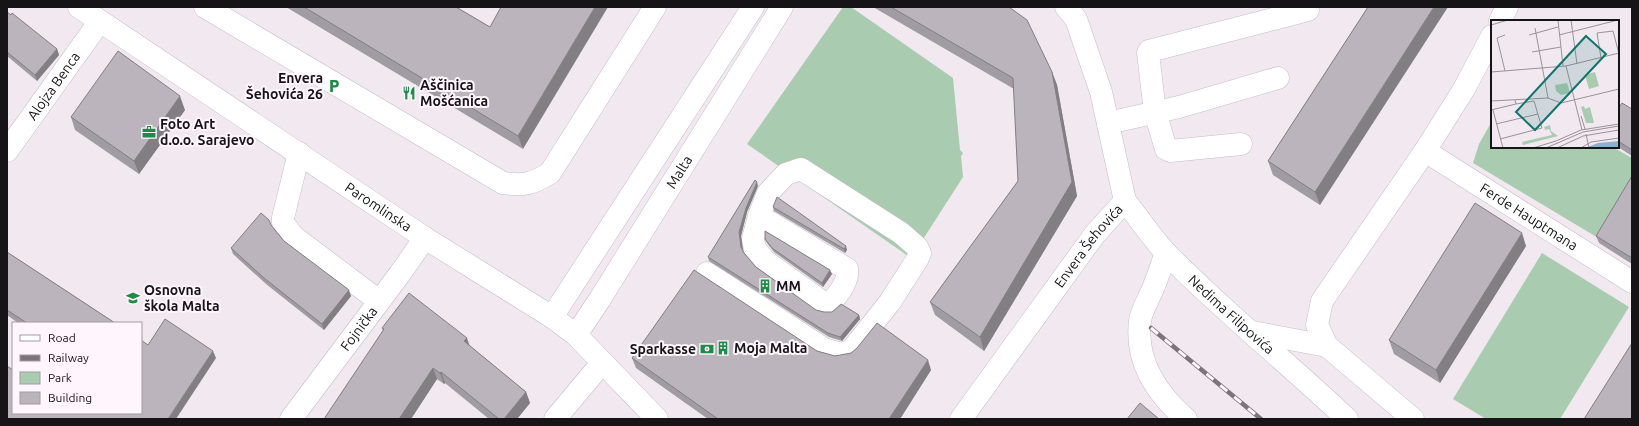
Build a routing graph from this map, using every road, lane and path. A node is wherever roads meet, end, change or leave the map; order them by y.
1 (205, 7) edge
2 (655, 7) edge
3 (753, 7) edge
4 (782, 7) edge
5 (1066, 7) edge
6 (1507, 7) edge
7 (1308, 10) dead end
8 (89, 12) edge
9 (1500, 20) edge
10 (1491, 38) edge
11 (1278, 78) dead end
12 (1155, 112) junction
13 (1108, 123) junction
14 (1241, 144) dead end
15 (7, 151) edge
16 (1425, 151) junction
17 (299, 153) junction
18 (1125, 201) junction
19 (759, 216) dead end
20 (425, 238) junction
21 (1166, 253) junction
22 (707, 273) dead end
23 (1632, 282) edge
24 (379, 301) junction
25 (552, 317) junction
26 (1252, 332) junction
27 (576, 335) junction
28 (1328, 346) junction
29 (602, 363) junction
30 (291, 419) edge
31 (555, 419) edge
32 (657, 419) edge
33 (961, 419) edge
34 (1186, 419) edge
35 (1347, 419) edge
36 (1413, 419) edge

1 - 2 street
3 - 25 street, Malta
4 - 27 street, Malta
5 - 13 street, Envera Šehovića
6 - 9 street
7 - 12 street
8 - 15 street, Alojza Benca
8 - 17 street, Paromlinska
10 - 16 street
11 - 12 street
12 - 13 street
12 - 14 street
13 - 18 street, Envera Šehovića
16 - 23 street, Ferde Hauptmana
16 - 28 street
17 - 20 street, Paromlinska
17 - 24 street
18 - 21 street, Nedima Filipovića
18 - 33 street, Envera Šehovića
19 - 22 street
20 - 24 street, Fojnička
20 - 25 street, Paromlinska
21 - 26 street, Nedima Filipovića
21 - 34 street
24 - 30 street, Fojnička
25 - 27 street, Paromlinska
26 - 28 street
26 - 35 street, Nedima Filipovića
27 - 29 street, Paromlinska
28 - 36 street
29 - 31 street
29 - 32 street, Paromlinska

